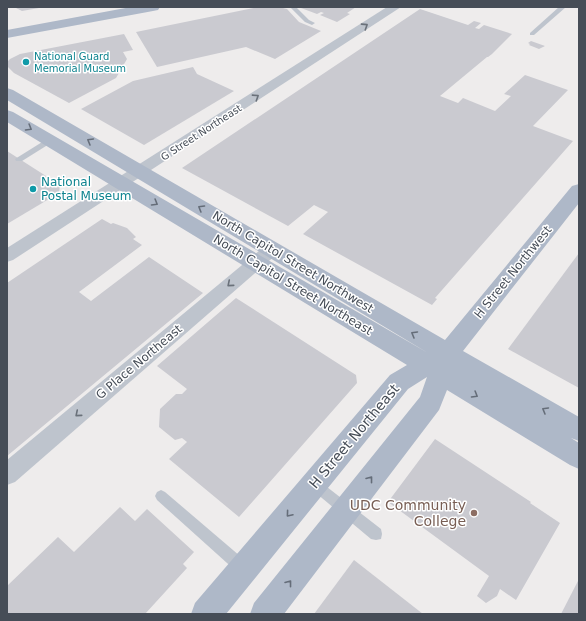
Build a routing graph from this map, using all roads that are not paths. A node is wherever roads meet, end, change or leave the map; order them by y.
1 (153, 7) edge
2 (294, 7) edge
3 (395, 7) edge
4 (563, 7) edge
5 (312, 23) dead end
6 (7, 34) edge
7 (532, 34) dead end
8 (7, 93) edge
9 (7, 115) edge
10 (70, 130) junction
11 (50, 141) junction
12 (19, 159) dead end
13 (141, 171) junction
14 (121, 183) junction
15 (579, 190) edge
16 (7, 256) edge
17 (263, 256) junction
18 (438, 364) junction
19 (579, 430) edge
20 (579, 457) edge
21 (7, 474) edge
22 (314, 484) junction
23 (161, 496) dead end
24 (346, 510) junction
25 (376, 534) dead end
26 (244, 569) junction
27 (206, 614) edge
28 (265, 614) edge

1 - 6 main road
2 - 5 lane
13 -> 3 street, G Street Northeast
4 - 7 lane
8 - 10 main road, North Capitol Street Northwest
9 -> 11 main road, North Capitol Street Northeast
10 - 11 main road
13 -> 10 main road, North Capitol Street Northwest
11 - 12 lane
11 - 14 main road, North Capitol Street Northeast
13 - 14 street, G Street Northeast
17 -> 13 main road, North Capitol Street Northwest
14 - 16 street, G Street Northeast
14 -> 17 main road, North Capitol Street Northeast
15 - 18 main road, H Street Northwest
17 - 18 main road, North Capitol Street Northeast
17 -> 21 street, G Place Northeast
19 -> 18 main road
18 -> 20 main road, North Capitol Street Northeast
18 - 22 main road, H Street Northeast
24 -> 18 main road
22 - 24 lane
22 -> 26 main road, H Street Northeast
23 - 26 lane
24 - 25 lane
28 -> 24 main road
26 - 27 main road, H Street Northeast

